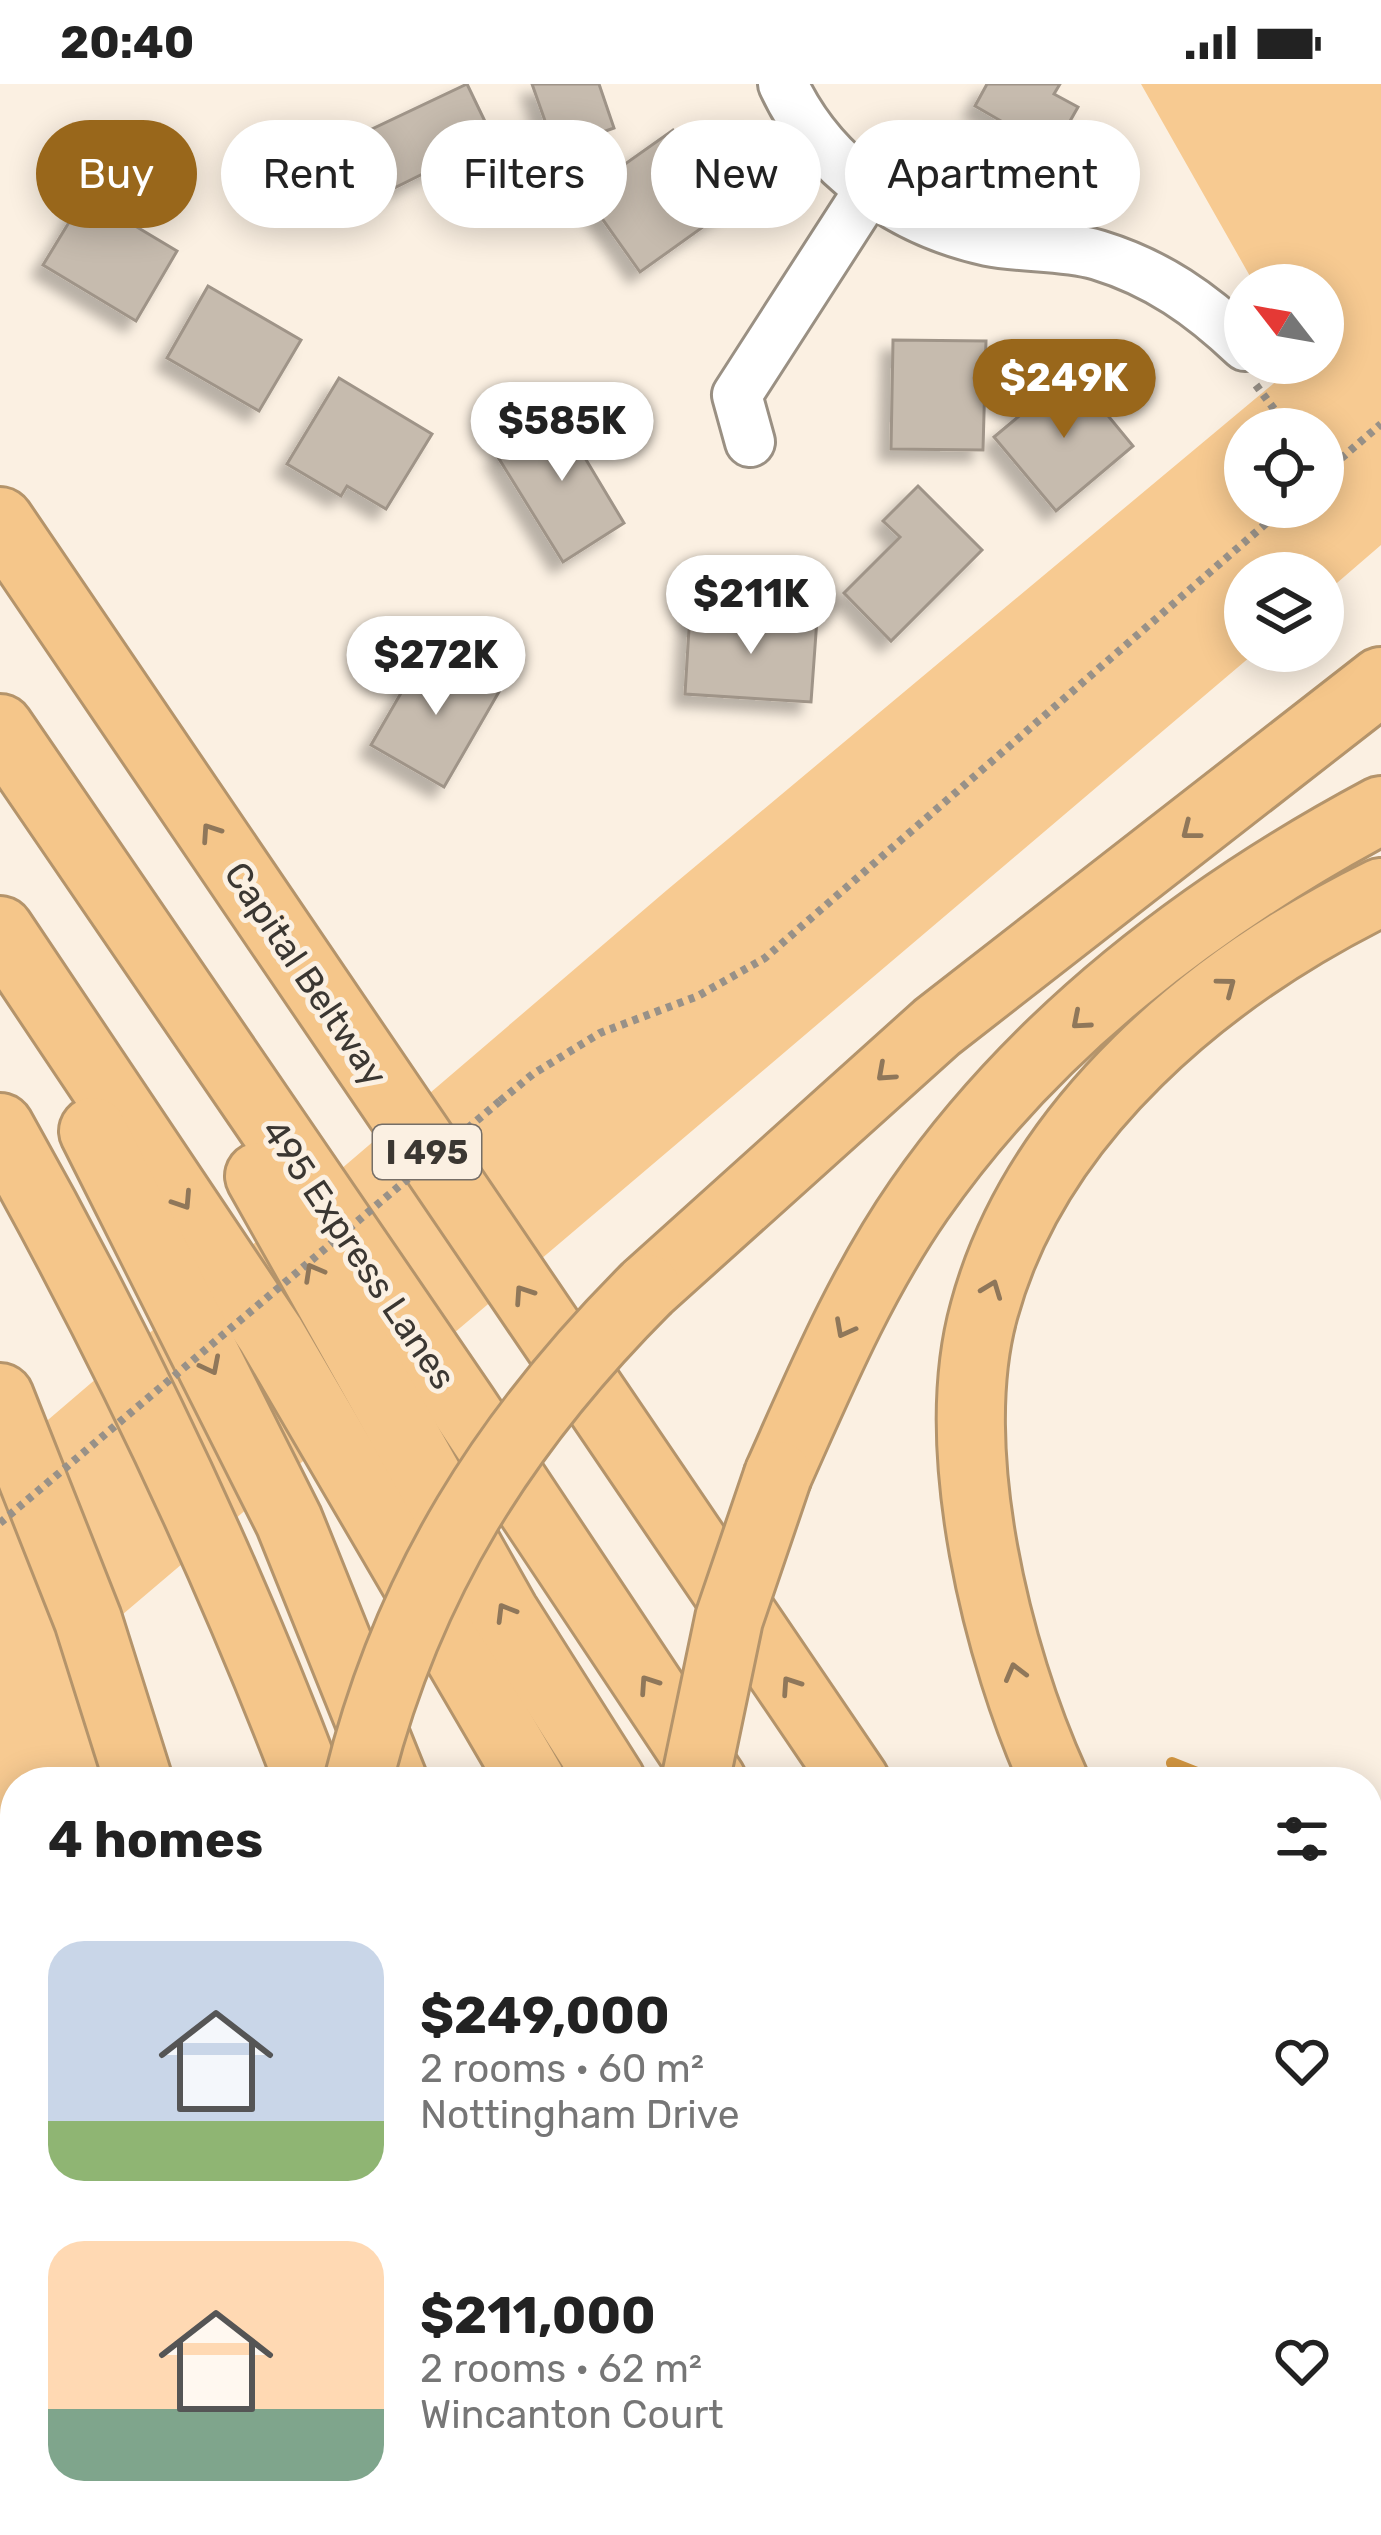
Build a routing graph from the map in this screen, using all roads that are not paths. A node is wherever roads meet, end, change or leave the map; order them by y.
1 (783, 84) edge
2 (845, 169) edge
3 (845, 226) edge
4 (944, 228) edge
5 (1224, 331) edge
6 (750, 442) dead end
7 (0, 521) edge
8 (1381, 681) edge
9 (1381, 719) edge
10 (18, 754) edge
11 (1267, 772) junction
12 (1381, 810) edge
13 (1381, 892) edge
14 (0, 930) edge
15 (0, 966) edge
16 (0, 1127) edge
17 (0, 1397) edge
18 (134, 1767) edge
19 (303, 1767) edge
20 (363, 1767) edge
21 (388, 1767) edge
22 (523, 1767) edge
23 (603, 1767) edge
24 (698, 1767) edge
25 (703, 1767) edge
26 (846, 1767) edge
27 (1048, 1767) edge

1 - 2 street
3 - 6 street
4 - 5 street
26 -> 7 highway, Capital Beltway / I 495
8 - 11 highway
9 - 11 highway
23 -> 10 highway
25 -> 10 highway, 495 Express Lanes / I 495
11 -> 20 highway, bridge
12 -> 24 highway, bridge
27 -> 13 highway
14 -> 22 highway
15 -> 21 highway
16 - 19 highway
17 - 18 highway

